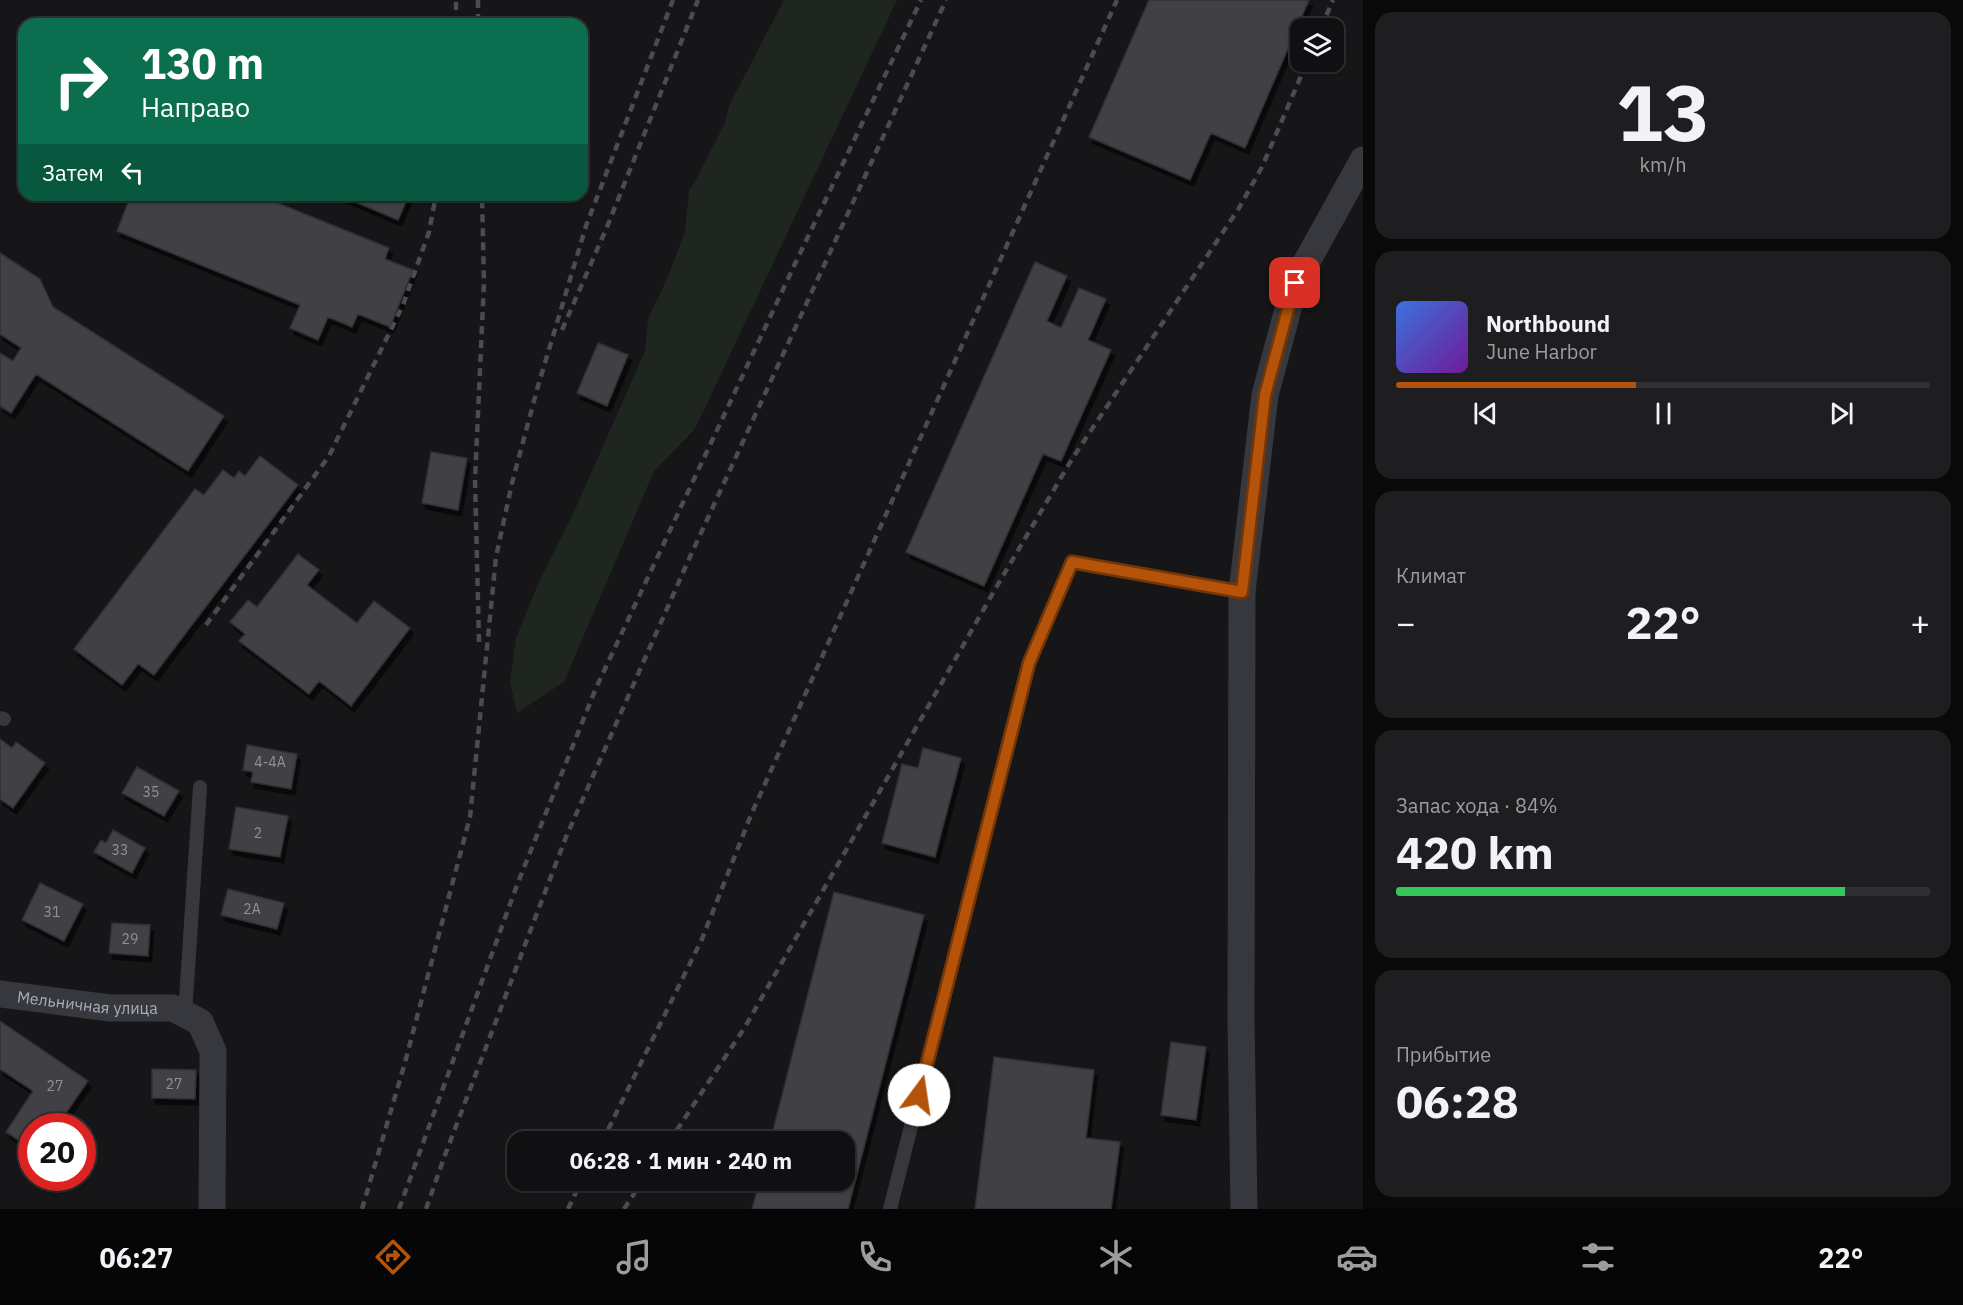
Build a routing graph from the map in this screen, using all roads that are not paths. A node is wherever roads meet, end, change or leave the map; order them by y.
1 (1363, 160) edge
2 (1242, 592) junction
3 (200, 787) dead end
4 (0, 994) edge
5 (185, 1014) junction
6 (212, 1209) edge
7 (890, 1209) edge
8 (1244, 1209) edge

1 - 2 street
2 - 7 lane
2 - 8 street
3 - 5 lane
4 - 5 street, Мельничная улица
5 - 6 street

